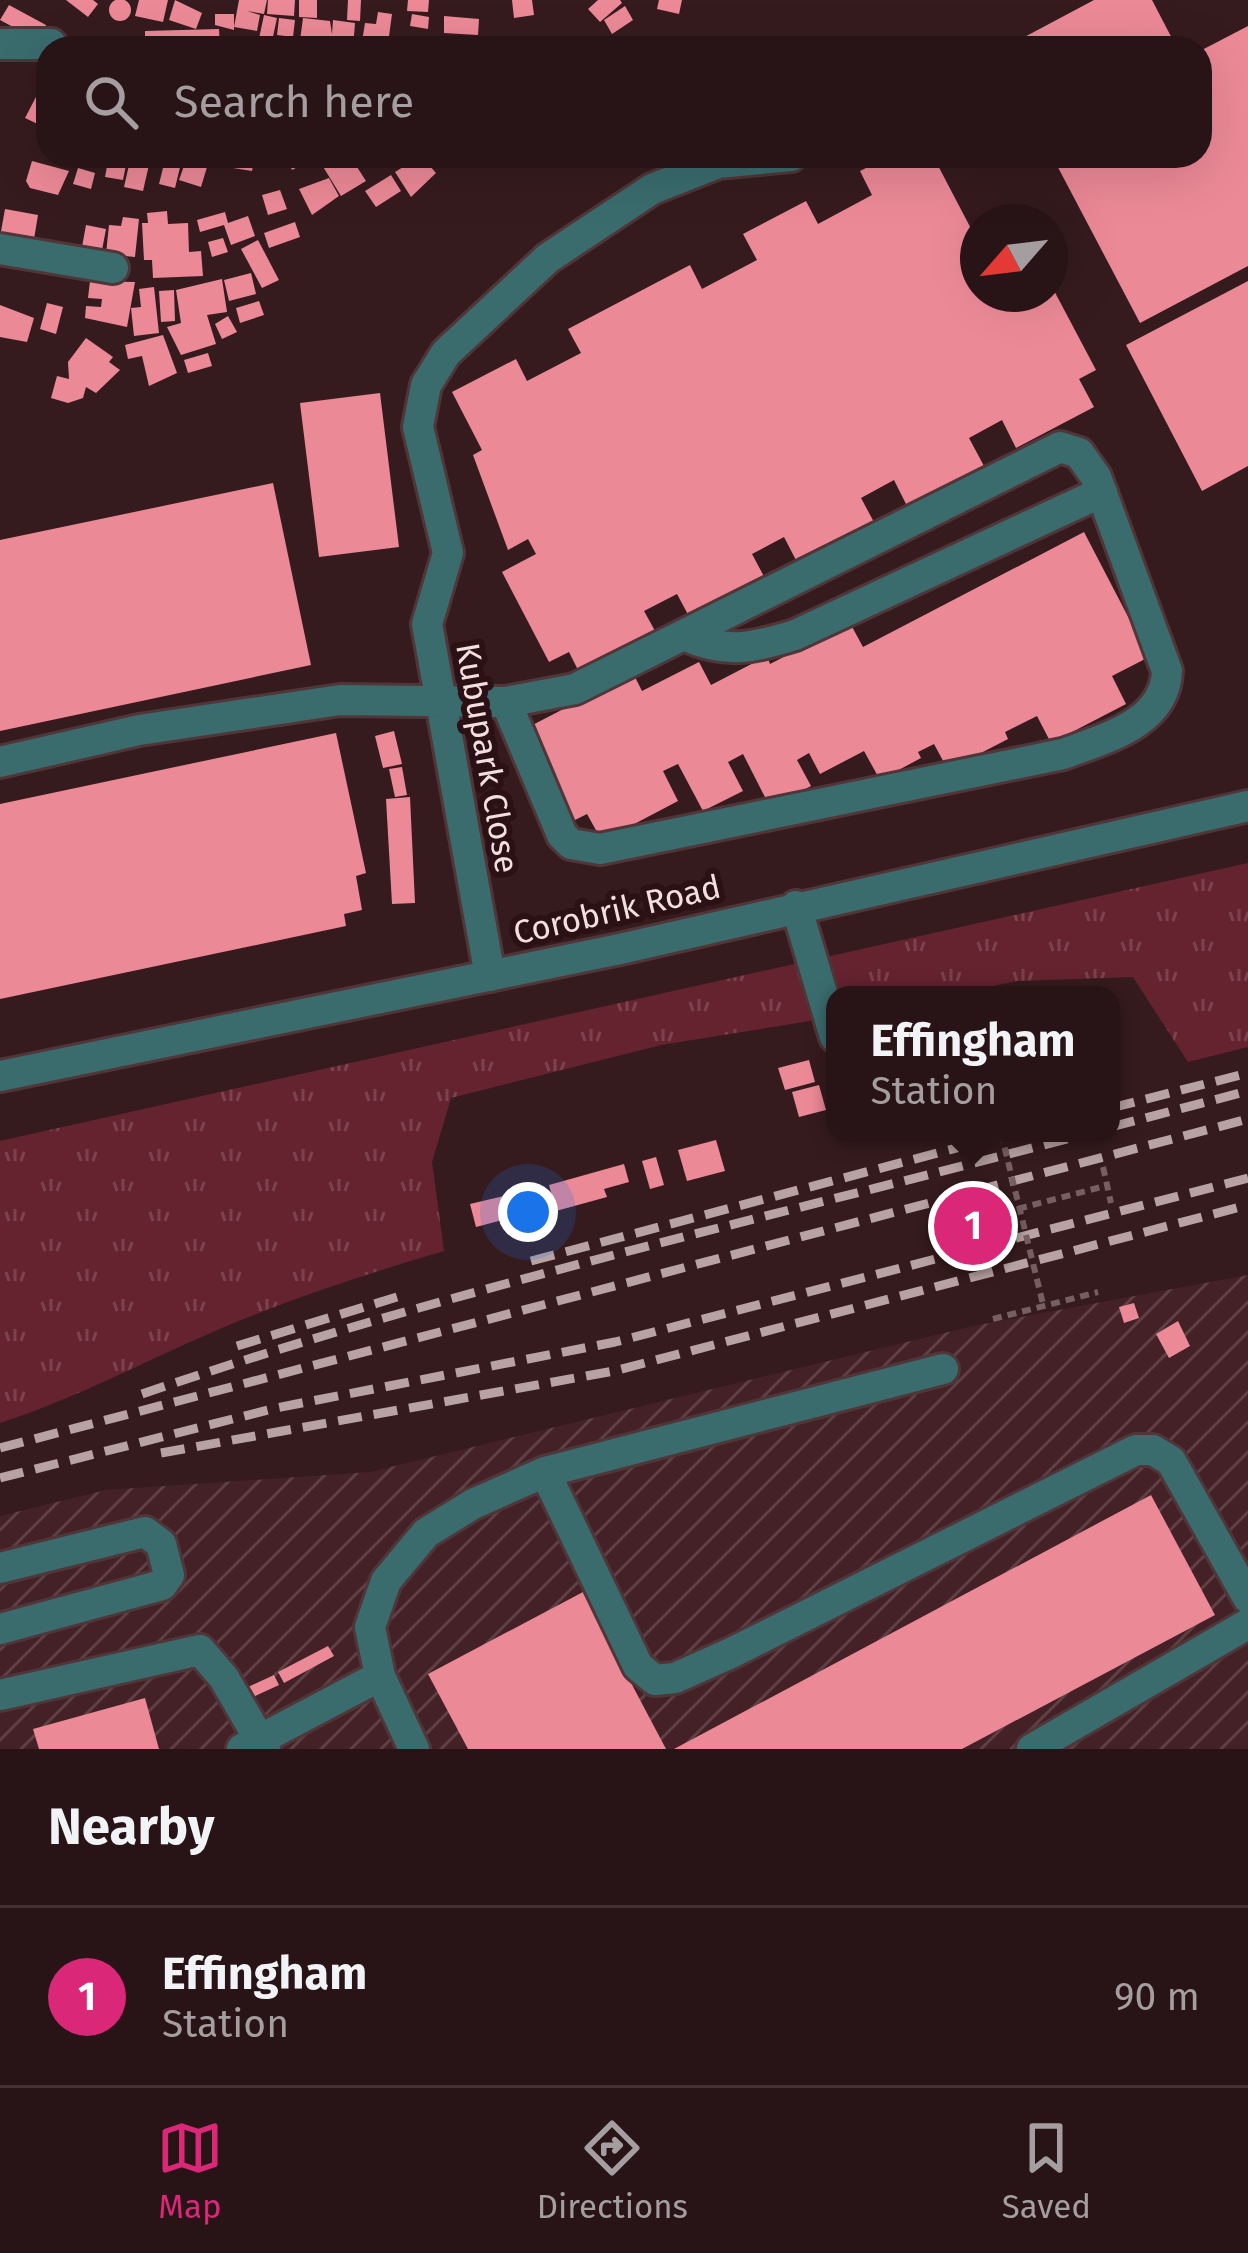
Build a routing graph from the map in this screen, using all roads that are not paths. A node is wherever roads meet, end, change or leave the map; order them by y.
1 (0, 44) edge
2 (36, 44) edge
3 (707, 168) edge
4 (0, 249) edge
5 (113, 268) dead end
6 (1102, 492) junction
7 (686, 636) junction
8 (441, 702) junction
9 (506, 702) junction
10 (0, 762) edge
11 (1248, 806) edge
12 (796, 906) junction
13 (490, 976) junction
14 (826, 1007) edge
15 (0, 1076) edge
16 (943, 1369) dead end
17 (545, 1472) junction
18 (0, 1568) edge
19 (1248, 1598) edge
20 (1248, 1624) edge
21 (0, 1629) edge
22 (380, 1676) junction
23 (0, 1695) edge
24 (255, 1746) edge
25 (415, 1749) edge
26 (1032, 1749) edge

1 - 2 street
3 - 8 street, Kubupark Close
4 - 5 street
6 - 7 street
6 - 7 street
6 - 9 street
7 - 9 street
8 - 9 street
8 - 10 street
8 - 13 street, Kubupark Close
11 - 12 street, Corobrik Road
12 - 13 street, Corobrik Road
12 - 14 street
13 - 15 street, Corobrik Road
16 - 17 street
17 - 19 street
17 - 22 street
18 - 21 street
20 - 26 street
22 - 24 street
22 - 25 street
23 - 24 street

